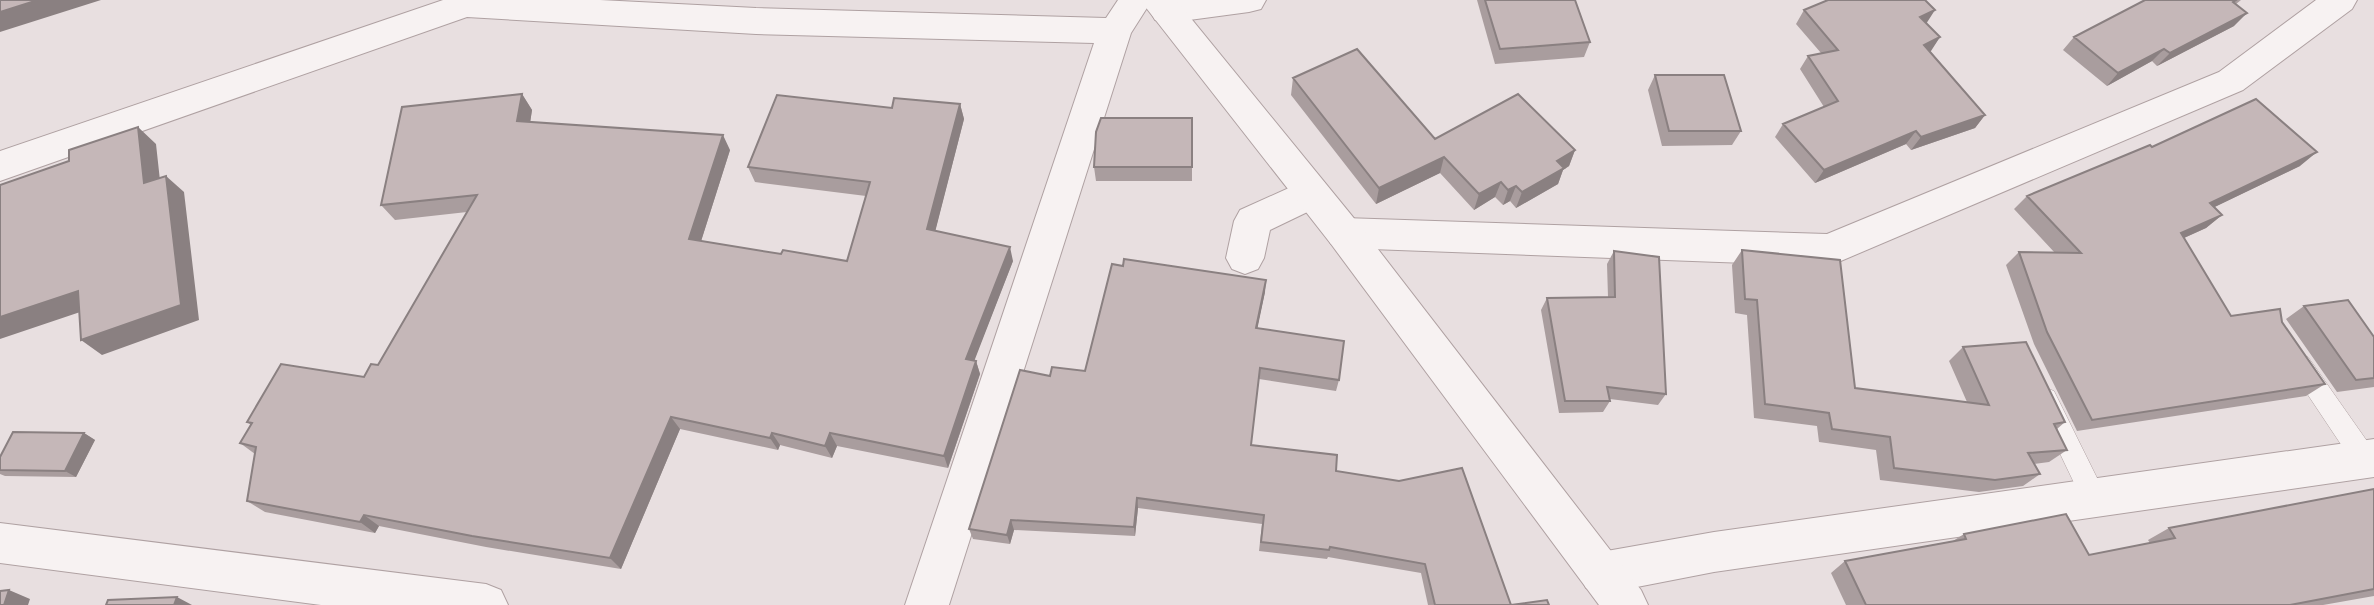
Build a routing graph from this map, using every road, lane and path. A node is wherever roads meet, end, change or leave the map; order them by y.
1 (1249, 0) edge
2 (2340, 0) edge
3 (473, 2) edge
4 (1143, 11) edge
5 (0, 166) edge
6 (1311, 193) junction
7 (1344, 233) junction
8 (1245, 258) dead end
9 (2290, 349) edge
10 (2035, 376) edge
11 (2369, 459) edge
12 (2094, 498) junction
13 (0, 543) edge
14 (1614, 589) edge
15 (486, 605) edge
16 (927, 605) edge

1 - 4 street
2 - 7 street
3 - 4 street
3 - 5 street
4 - 6 street
4 - 16 street
6 - 7 street
6 - 8 street
7 - 14 street
9 - 11 lane
10 - 12 lane
11 - 12 street
12 - 14 street
13 - 15 street

